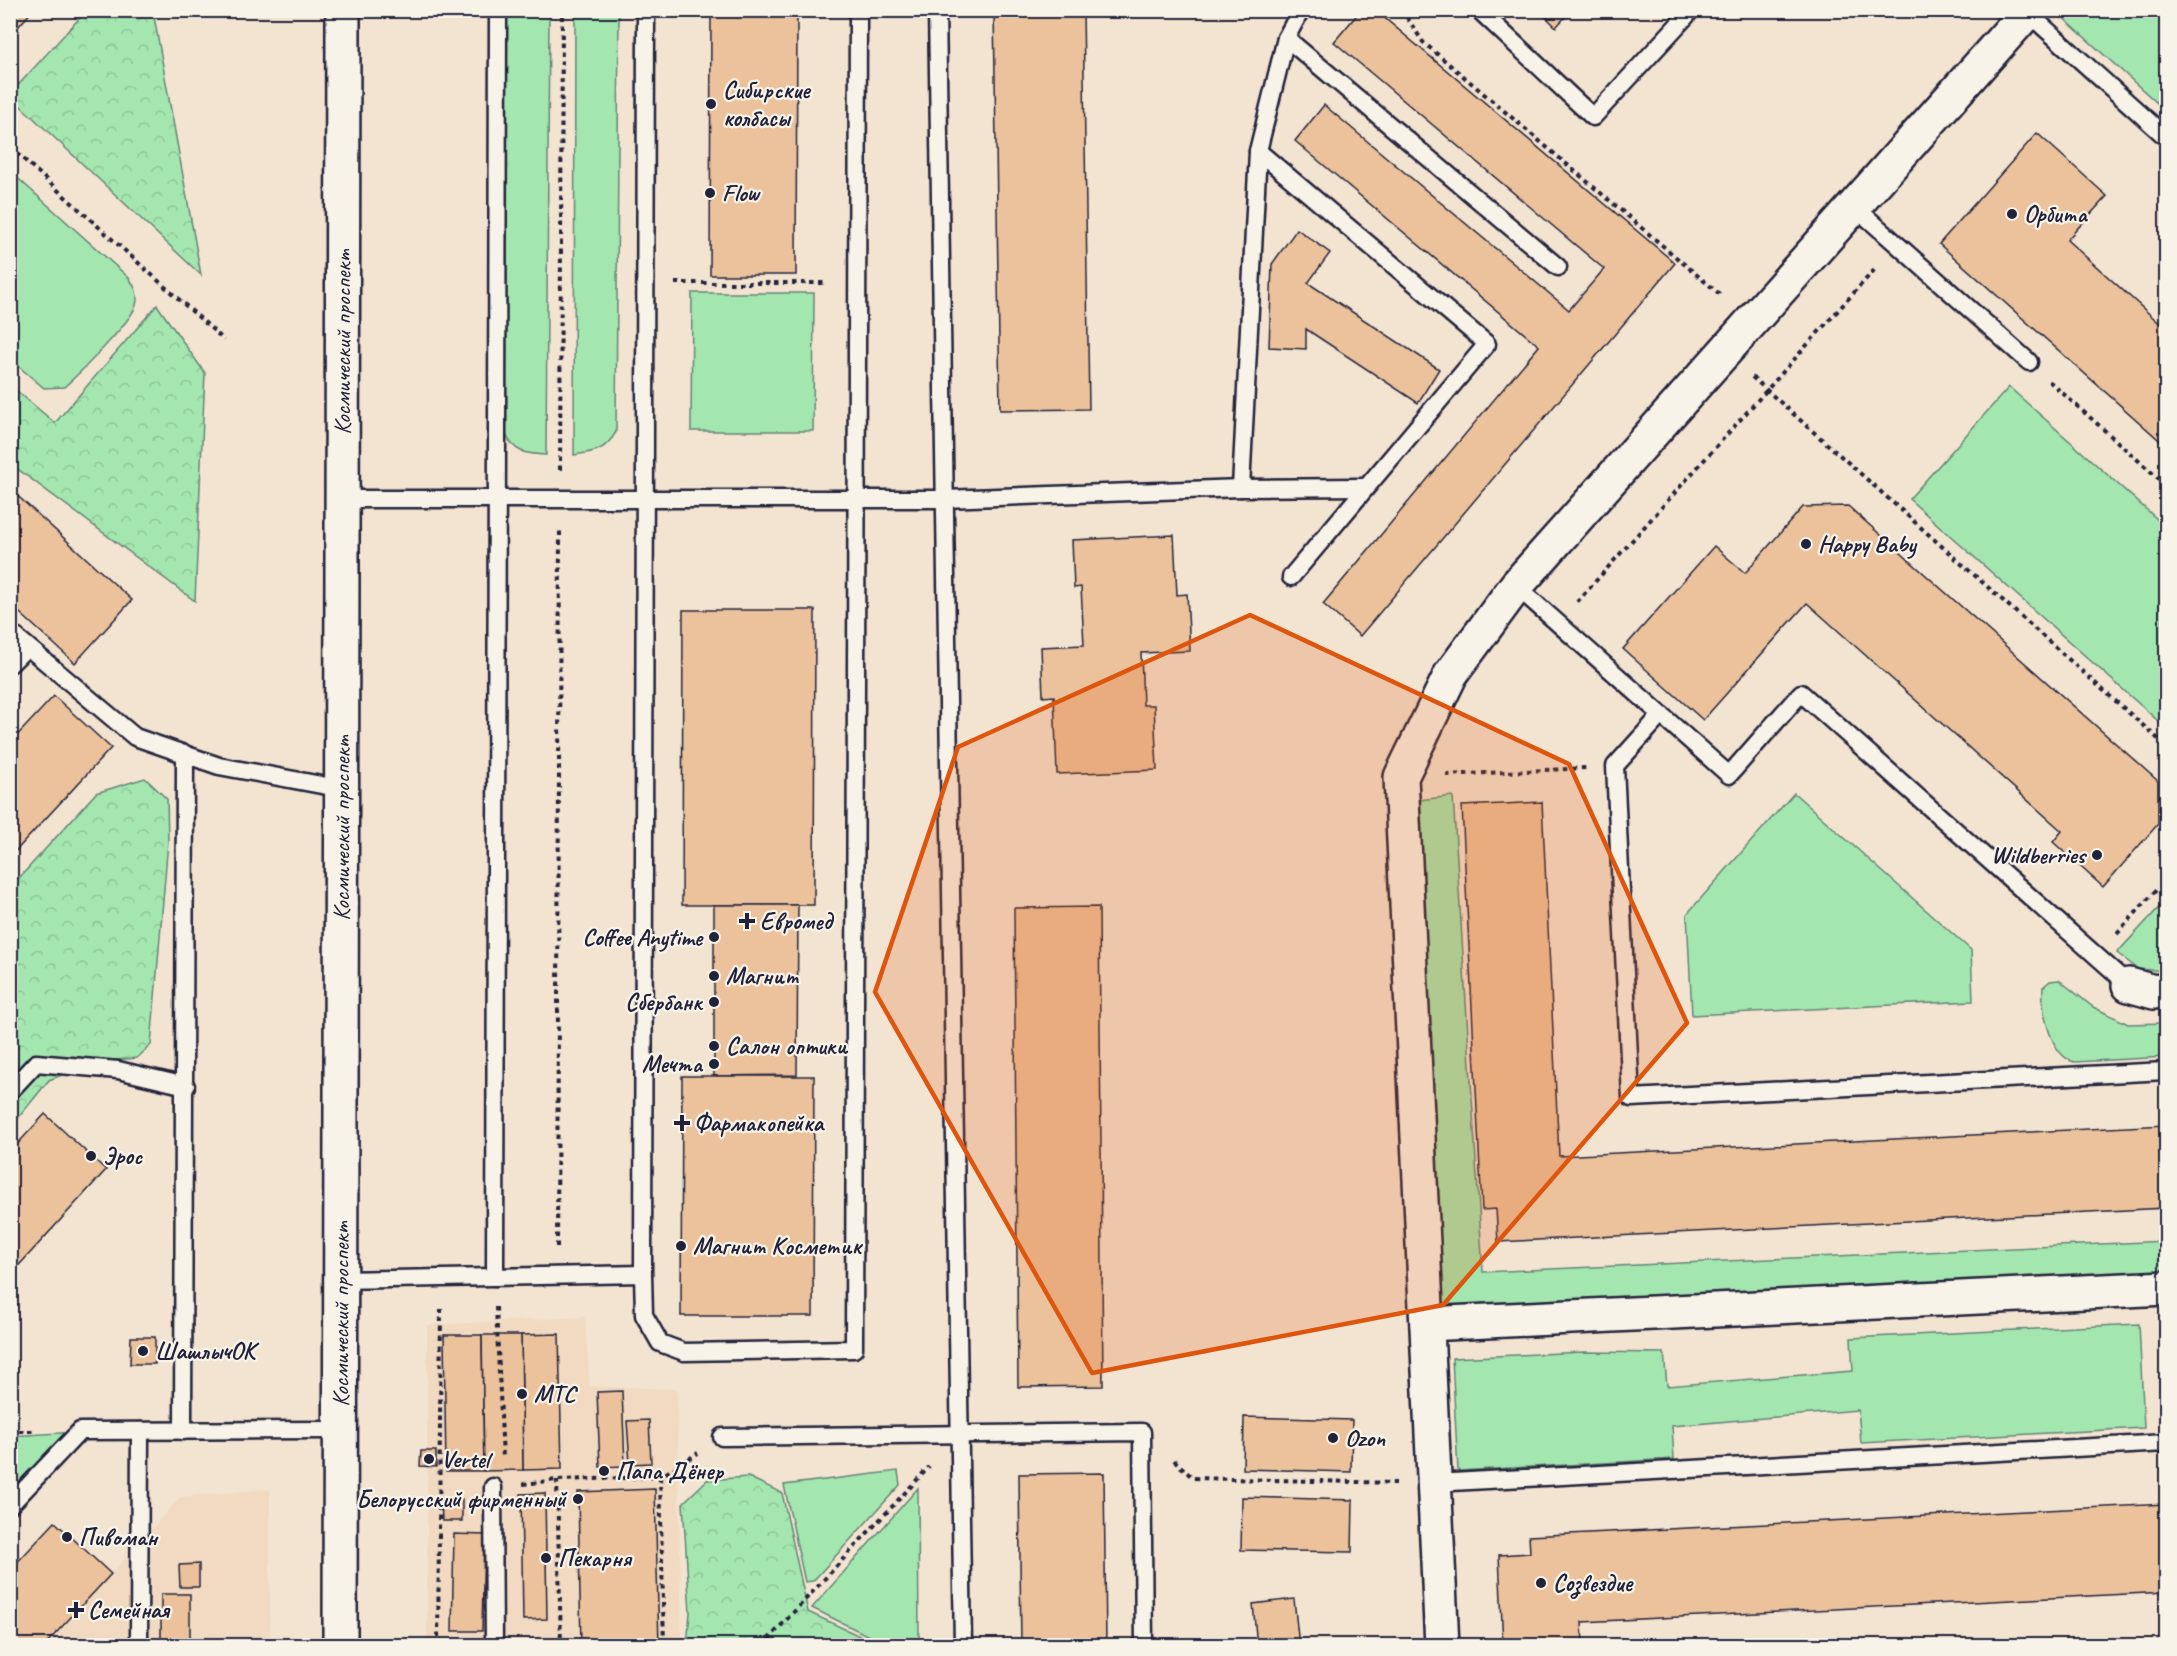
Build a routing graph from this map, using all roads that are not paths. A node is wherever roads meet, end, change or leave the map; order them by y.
1 (344, 10) edge
2 (498, 10) edge
3 (646, 10) edge
4 (858, 10) edge
5 (936, 10) edge
6 (1301, 10) edge
7 (1479, 10) edge
8 (2029, 12) edge
9 (1688, 14) dead end
10 (1286, 38) junction
11 (2166, 137) edge
12 (1258, 151) junction
13 (1855, 207) junction
14 (1558, 267) dead end
15 (2029, 362) road end
16 (1366, 487) junction
17 (1241, 488) junction
18 (342, 499) junction
19 (645, 499) junction
20 (856, 499) junction
21 (945, 499) junction
22 (497, 500) junction
23 (1291, 577) dead end
24 (1516, 586) junction
25 (10, 632) edge
26 (27, 647) junction
27 (10, 664) edge
28 (1661, 715) junction
29 (185, 754) junction
30 (343, 789) junction
31 (2128, 985) joint
32 (2166, 990) edge
33 (2166, 1071) edge
34 (186, 1086) junction
35 (10, 1091) edge
36 (643, 1274) junction
37 (495, 1277) junction
38 (341, 1280) junction
39 (2166, 1288) edge
40 (1427, 1324) junction
41 (341, 1430) junction
42 (140, 1431) junction
43 (183, 1431) junction
44 (960, 1434) junction
45 (722, 1437) road end
46 (2166, 1443) edge
47 (1434, 1484) junction
48 (493, 1487) road end
49 (10, 1505) edge
50 (139, 1646) edge
51 (340, 1646) edge
52 (494, 1646) edge
53 (963, 1646) edge
54 (1144, 1646) edge
55 (1442, 1646) edge

1 - 18 street, Космический проспект
2 - 22 lane
3 - 19 lane
4 - 20 lane
5 - 21 lane
6 - 10 lane
7 - 9 lane
8 - 11 lane
8 - 13 street
10 - 12 lane
10 - 14 lane
12 - 16 lane
12 - 17 lane
13 - 15 lane
13 - 24 street
16 - 17 lane
16 - 23 lane
17 - 21 lane
18 - 22 lane
18 - 30 street, Космический проспект
19 - 20 lane
19 - 22 lane
19 - 36 lane
20 - 21 lane
20 - 36 lane
21 - 44 lane
22 - 37 lane
24 - 28 lane
24 - 40 street
25 - 26 lane
26 - 27 lane
26 - 29 lane
28 - 31 lane
28 - 33 lane
29 - 30 lane
29 - 34 lane
30 - 38 street, Космический проспект
31 - 32 street
34 - 35 lane
34 - 43 lane
36 - 37 lane
37 - 38 lane
38 - 41 street, Космический проспект
39 - 40 street
40 - 47 street
41 - 43 lane
41 - 51 street, Космический проспект
42 - 43 lane
42 - 49 lane
42 - 50 lane
44 - 45 lane
44 - 53 lane
44 - 54 lane
46 - 47 lane
47 - 55 street
48 - 52 lane

